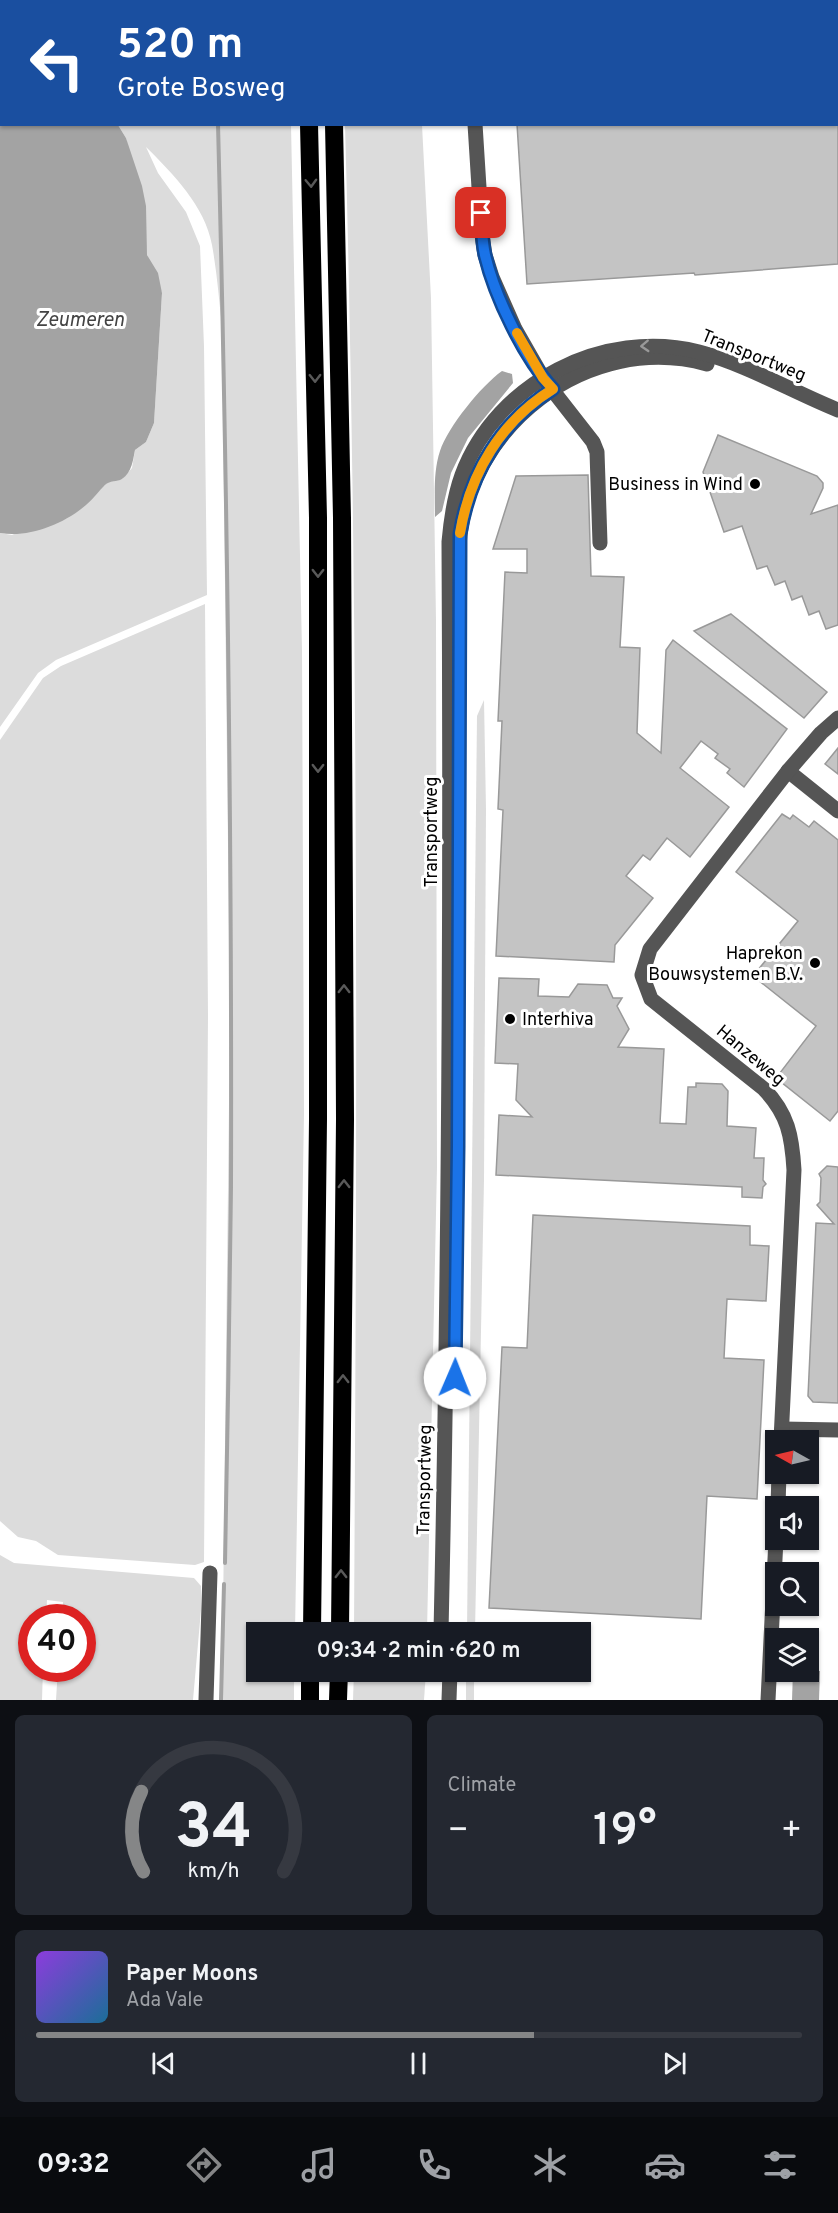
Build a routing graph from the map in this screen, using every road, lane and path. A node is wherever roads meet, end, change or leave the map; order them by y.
1 (309, 126) edge
2 (334, 126) edge
3 (475, 126) edge
4 (548, 383) junction
5 (838, 410) edge
6 (838, 417) edge
7 (600, 543) dead end
8 (838, 718) edge
9 (788, 771) junction
10 (838, 811) edge
11 (781, 1430) edge
12 (838, 1430) edge
13 (819, 1431) edge
14 (775, 1550) edge
15 (210, 1573) dead end
16 (312, 1622) edge
17 (340, 1622) edge
18 (441, 1622) edge
19 (451, 1622) edge
20 (310, 1682) edge
21 (339, 1682) edge
22 (440, 1682) edge
23 (450, 1682) edge
24 (206, 1700) edge
25 (309, 1700) edge
26 (338, 1700) edge
27 (440, 1700) edge
28 (449, 1700) edge
29 (768, 1700) edge

1 -> 16 highway
17 -> 2 highway
3 - 4 street
5 -> 4 street, Transportweg
4 - 6 street, Transportweg
4 - 7 street
4 - 18 street, Transportweg
4 - 19 street, Transportweg
8 - 9 street, Hanzeweg
9 - 10 street
9 - 11 street, Hanzeweg
12 - 13 street
14 - 29 street
15 - 24 street
20 - 25 highway
21 - 26 highway
22 - 27 street
23 - 28 street

